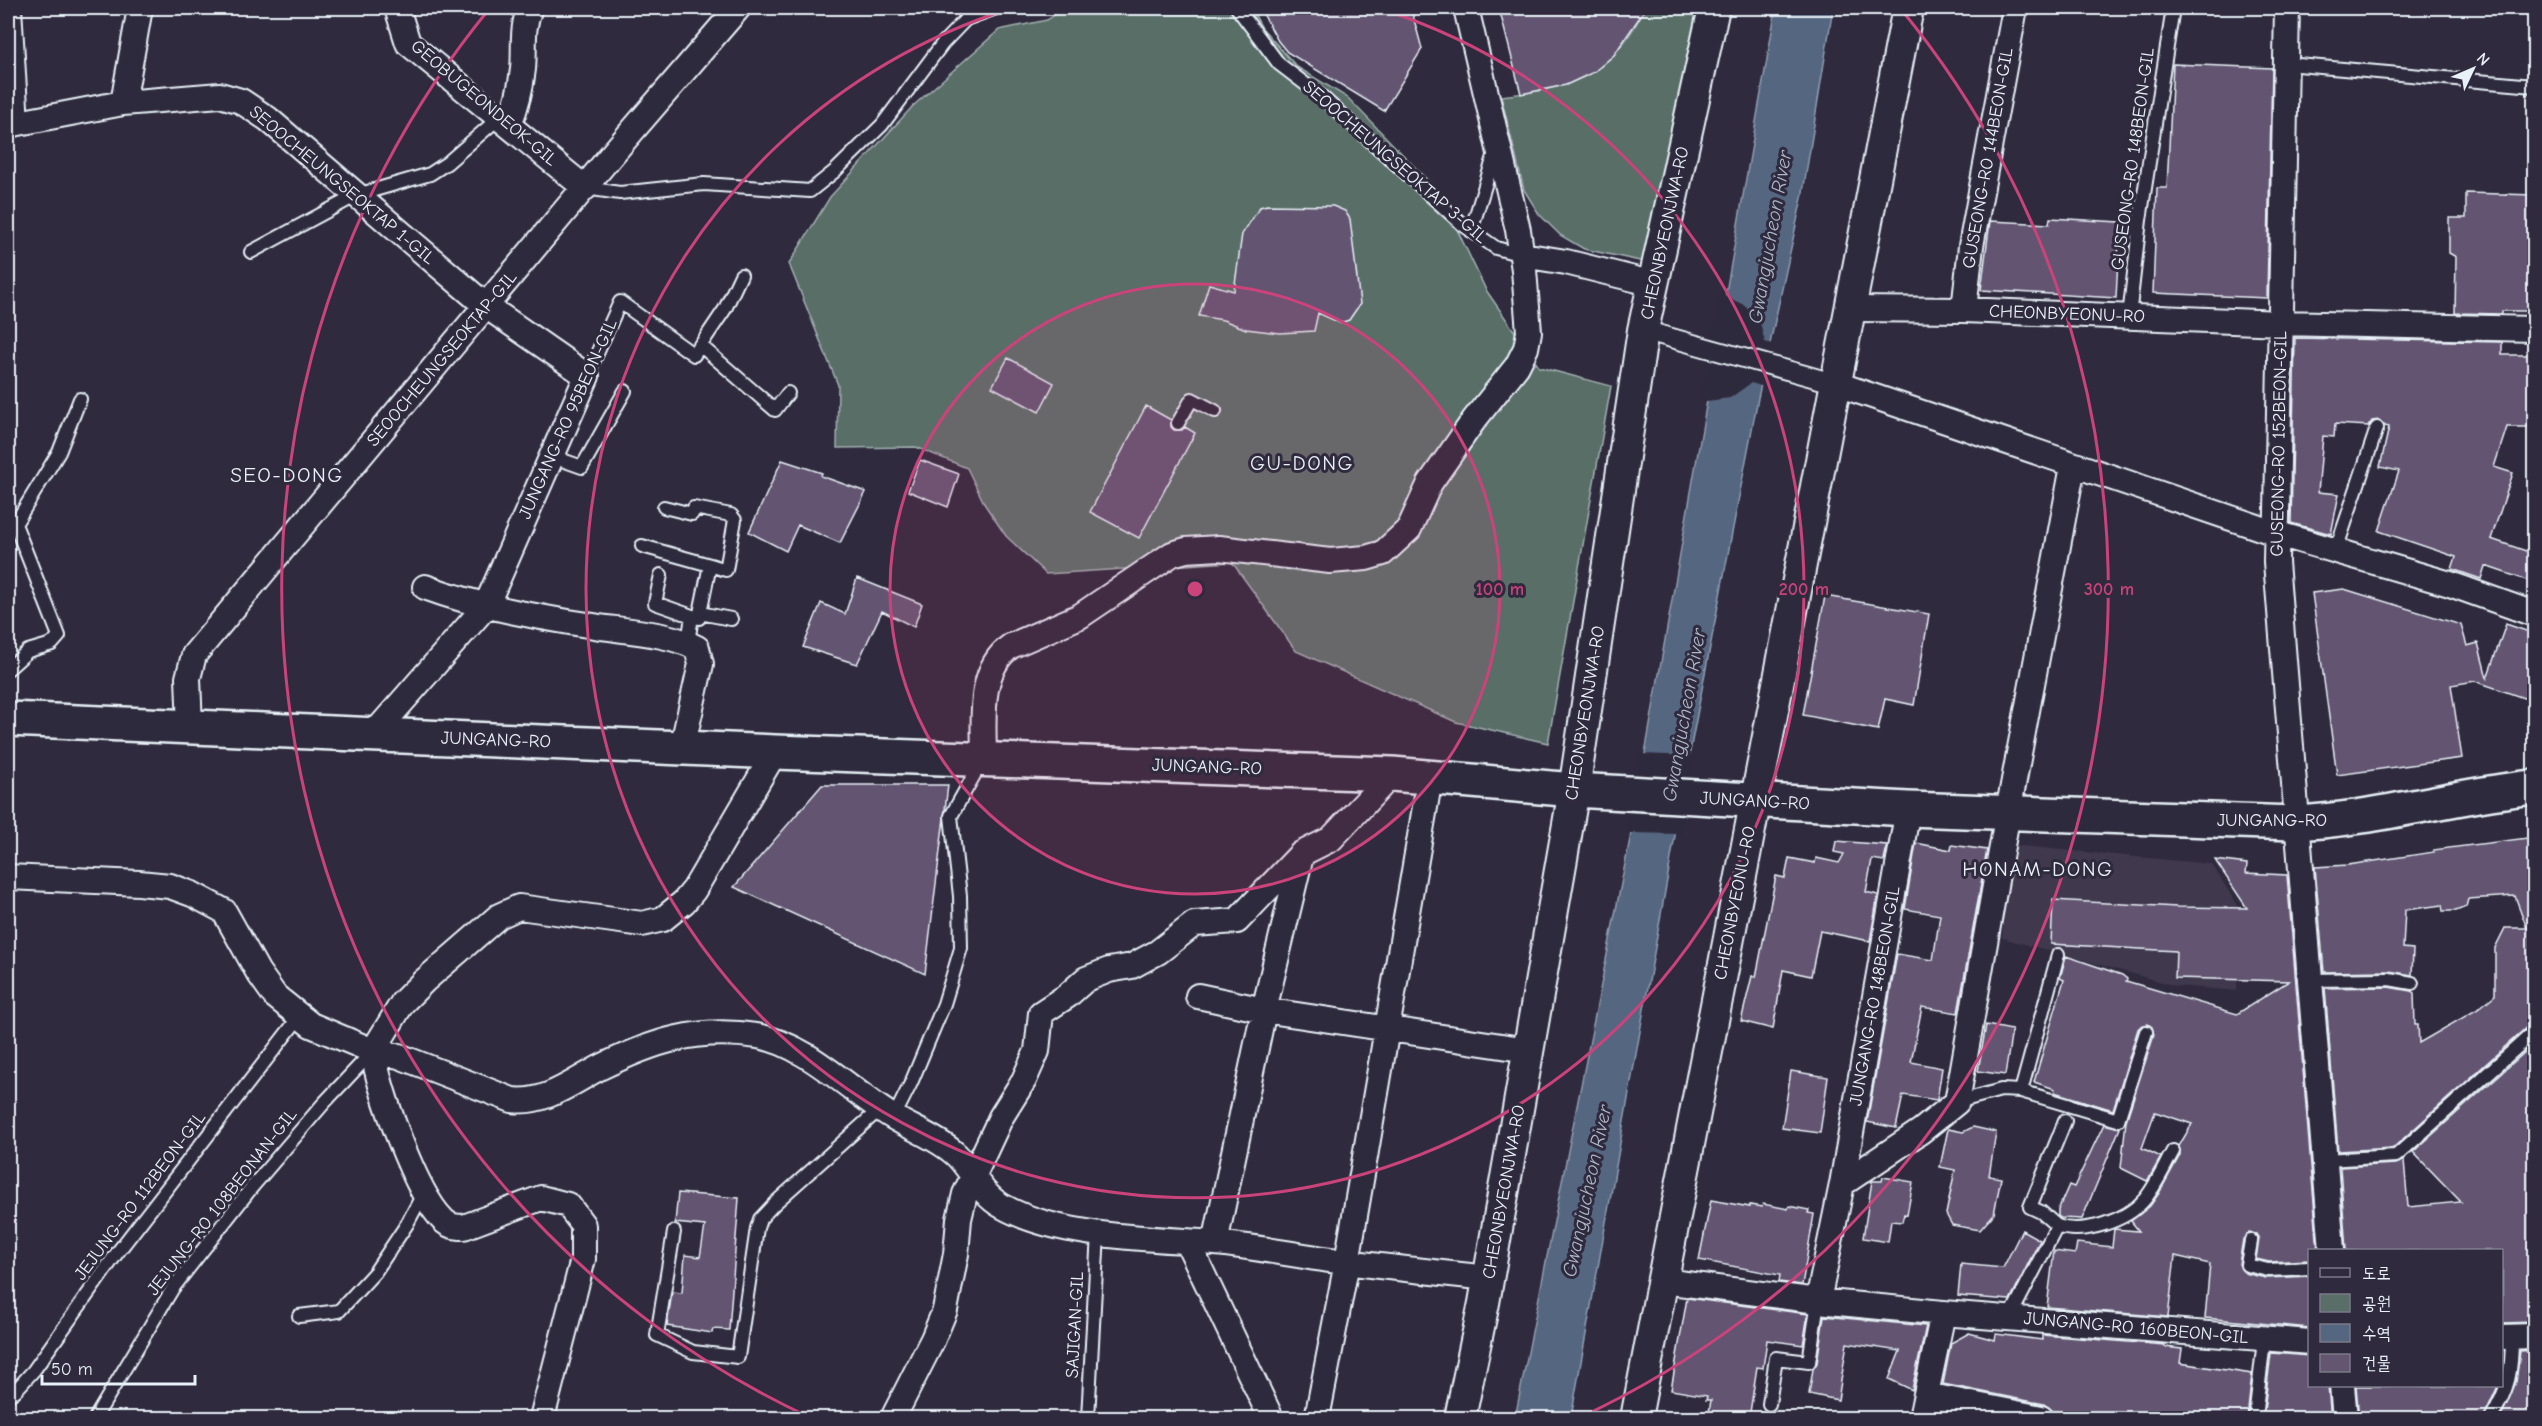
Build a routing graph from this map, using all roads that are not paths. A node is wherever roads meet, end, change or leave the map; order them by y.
1 (9, 8) edge
2 (140, 8) edge
3 (398, 8) edge
4 (530, 8) edge
5 (738, 8) edge
6 (996, 8) edge
7 (1237, 8) edge
8 (1466, 8) edge
9 (1714, 8) edge
10 (1908, 8) edge
11 (2015, 8) edge
12 (2174, 8) edge
13 (2287, 8) edge
14 (2287, 64) junction
15 (2535, 86) edge
16 (123, 103) junction
17 (504, 121) junction
18 (12, 124) edge
19 (1498, 140) junction
20 (585, 188) junction
21 (357, 195) junction
22 (1471, 231) junction
23 (251, 252) dead end
24 (1522, 255) junction
25 (741, 275) dead end
26 (1653, 284) junction
27 (486, 306) junction
28 (1852, 309) junction
29 (1964, 310) junction
30 (2129, 317) junction
31 (2281, 323) junction
32 (2535, 329) edge
33 (1643, 330) junction
34 (700, 345) junction
35 (586, 376) junction
36 (1827, 382) junction
37 (625, 390) dead end
38 (788, 393) dead end
39 (80, 399) dead end
40 (1215, 411) dead end
41 (1178, 423) dead end
42 (2377, 428) dead end
43 (551, 456) junction
44 (2073, 466) junction
45 (664, 507) dead end
46 (2275, 533) junction
47 (642, 546) dead end
48 (2336, 550) junction
49 (710, 565) junction
50 (661, 575) dead end
51 (425, 587) dead end
52 (486, 606) junction
53 (696, 614) junction
54 (2535, 614) edge
55 (731, 619) dead end
56 (693, 645) junction
57 (8, 669) edge
58 (8, 719) edge
59 (190, 727) junction
60 (372, 735) junction
61 (682, 748) junction
62 (775, 752) junction
63 (984, 758) junction
64 (1392, 774) junction
65 (1430, 778) junction
66 (2535, 787) edge
67 (1574, 790) junction
68 (1754, 800) junction
69 (1908, 809) junction
70 (2008, 812) junction
71 (2297, 823) junction
72 (1302, 854) junction
73 (8, 877) edge
74 (2058, 955) dead end
75 (2310, 980) junction
76 (2412, 983) dead end
77 (1198, 996) dead end
78 (1264, 1010) junction
79 (300, 1017) junction
80 (1387, 1028) junction
81 (2146, 1032) dead end
82 (2535, 1032) edge
83 (1528, 1050) junction
84 (373, 1051) junction
85 (2021, 1091) junction
86 (1958, 1102) junction
87 (887, 1113) junction
88 (2065, 1121) dead end
89 (2173, 1151) dead end
90 (2325, 1160) junction
91 (972, 1177) junction
92 (1842, 1184) junction
93 (424, 1192) junction
94 (2057, 1226) junction
95 (674, 1232) dead end
96 (1098, 1233) junction
97 (2252, 1241) dead end
98 (1188, 1242) junction
99 (1215, 1243) junction
100 (2332, 1249) edge
101 (1347, 1262) junction
102 (2308, 1268) edge
103 (1489, 1278) junction
104 (1663, 1281) junction
105 (1818, 1301) junction
106 (1943, 1313) junction
107 (299, 1316) dead end
108 (2010, 1317) junction
109 (2516, 1336) edge
110 (2264, 1340) junction
111 (2308, 1342) edge
112 (2342, 1387) edge
113 (1926, 1395) junction
114 (8, 1396) edge
115 (1769, 1404) dead end
116 (1268, 1412) edge
117 (95, 1419) edge
118 (542, 1419) edge
119 (893, 1419) edge
120 (1088, 1419) edge
121 (1317, 1419) edge
122 (1460, 1419) edge
123 (1636, 1419) edge
124 (1921, 1419) edge
125 (2041, 1419) edge
126 (2255, 1419) edge
127 (2344, 1419) edge
128 (2491, 1419) edge

1 - 18 street
2 - 16 street
3 - 17 street, GEOBUGEONDEOK-GIL
4 - 17 street
5 - 20 street, SEOOCHEUNGSEOKTAP-GIL
6 - 20 lane
7 - 22 lane, SEOOCHEUNGSEOKTAP 3-GIL
8 - 19 street
9 - 26 street, CHEONBYEONJWA-RO
10 - 28 street, CHEONBYEONU-RO
11 - 29 street, GUSEONG-RO 144BEON-GIL
12 - 30 lane, GUSEONG-RO 148BEON-GIL
13 - 14 street, GUSEONG-RO 152BEON-GIL
14 - 15 lane
14 - 31 street, GUSEONG-RO 152BEON-GIL
16 - 18 street, SEOOCHEUNGSEOKTAP 1-GIL
16 - 21 street, SEOOCHEUNGSEOKTAP 1-GIL
17 - 20 street, GEOBUGEONDEOK-GIL
17 - 21 lane
19 - 22 lane
19 - 24 street
20 - 27 street, SEOOCHEUNGSEOKTAP-GIL
21 - 23 lane
21 - 27 street, SEOOCHEUNGSEOKTAP 1-GIL
22 - 24 lane, SEOOCHEUNGSEOKTAP 3-GIL
24 - 26 street, SEOOCHEUNGSEOKTAP 3-GIL
24 - 63 street
25 - 34 lane
26 - 33 street, CHEONBYEONJWA-RO
27 - 35 street, SEOOCHEUNGSEOKTAP 1-GIL
27 - 59 street, SEOOCHEUNGSEOKTAP-GIL
28 - 29 street, CHEONBYEONU-RO
28 - 36 street, CHEONBYEONU-RO
29 - 30 street, CHEONBYEONU-RO
30 - 31 street, CHEONBYEONU-RO
31 - 32 street, CHEONBYEONU-RO
31 - 46 street, GUSEONG-RO 152BEON-GIL
33 - 36 street
33 - 67 street, CHEONBYEONJWA-RO
34 - 35 lane, JUNGANG-RO 95BEON-GIL
34 - 38 lane
35 - 43 street, JUNGANG-RO 95BEON-GIL
36 - 44 street
36 - 68 street, CHEONBYEONU-RO
37 - 43 lane
39 - 57 lane
40 - 41 lane
42 - 48 lane
43 - 52 street, JUNGANG-RO 95BEON-GIL
44 - 46 street
44 - 70 street
45 - 49 lane
46 - 48 street
46 - 71 street, GUSEONG-RO 152BEON-GIL
47 - 49 lane
48 - 54 street
49 - 53 lane
50 - 53 lane
51 - 52 street
52 - 56 street
52 - 60 street, JUNGANG-RO 95BEON-GIL
53 - 55 lane
53 - 56 lane
56 - 61 street
58 - 59 main road, JUNGANG-RO
59 - 60 main road, JUNGANG-RO
60 - 61 main road, JUNGANG-RO
61 - 62 main road, JUNGANG-RO
62 - 63 main road, JUNGANG-RO
62 - 84 street
63 - 64 main road, JUNGANG-RO
63 - 87 lane
64 - 65 main road, JUNGANG-RO
64 - 72 street
65 - 67 main road, JUNGANG-RO
65 - 80 street
66 - 71 main road, JUNGANG-RO
67 - 68 main road, JUNGANG-RO
67 - 83 street, CHEONBYEONJWA-RO
68 - 69 main road, JUNGANG-RO
68 - 104 street, CHEONBYEONU-RO
69 - 70 main road, JUNGANG-RO
69 - 92 street, JUNGANG-RO 148BEON-GIL
70 - 71 main road, JUNGANG-RO
70 - 86 street
71 - 75 street
72 - 78 street
72 - 91 street
73 - 79 street
74 - 85 lane
75 - 76 lane
75 - 90 street
77 - 78 street
78 - 80 street
78 - 99 street
79 - 84 street
79 - 114 lane, JEJUNG-RO 112BEON-GIL
80 - 83 street
80 - 101 street
81 - 85 lane
82 - 90 lane
83 - 103 street, CHEONBYEONJWA-RO
84 - 87 street
84 - 93 street
84 - 117 lane, JEJUNG-RO 108BEONAN-GIL
85 - 86 lane
86 - 92 street
87 - 91 street
87 - 95 lane
88 - 94 lane
89 - 94 lane
90 - 100 street
91 - 96 street
91 - 119 street
92 - 105 street, JUNGANG-RO 148BEON-GIL
93 - 107 lane
93 - 118 street
94 - 108 lane, JUNGANG-RO 160BEON-GIL
96 - 98 street
96 - 120 lane, SAJIGAN-GIL
97 - 102 lane
98 - 99 street
98 - 116 street
99 - 101 street
101 - 103 street
101 - 121 street
103 - 122 street, CHEONBYEONJWA-RO
104 - 105 street
104 - 123 street, CHEONBYEONU-RO
105 - 106 street
105 - 115 lane
106 - 108 street
106 - 113 street
108 - 110 street, JUNGANG-RO 160BEON-GIL
109 - 128 lane
110 - 111 street, JUNGANG-RO 160BEON-GIL
110 - 126 lane, JUNGANG-RO 160BEON-GIL
112 - 127 street
113 - 124 street
113 - 125 street

